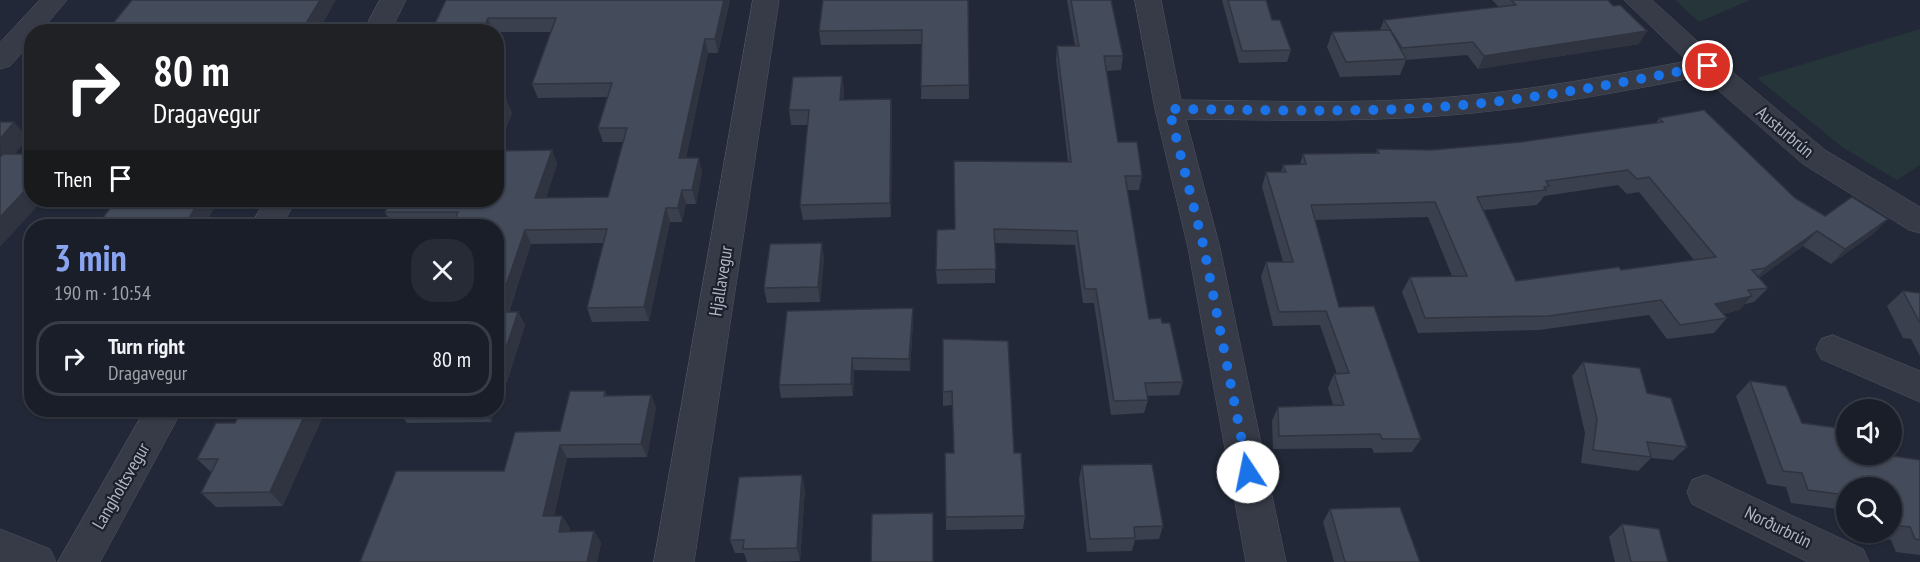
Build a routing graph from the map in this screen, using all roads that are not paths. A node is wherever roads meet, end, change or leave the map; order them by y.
1 (54, 0) edge
2 (393, 0) edge
3 (766, 0) edge
4 (1148, 0) edge
5 (1637, 0) edge
6 (32, 24) edge
7 (380, 24) edge
8 (24, 33) edge
9 (0, 60) edge
10 (1708, 66) junction
11 (1169, 109) junction
12 (1920, 222) edge
13 (1833, 349) dead end
14 (1920, 387) edge
15 (160, 417) edge
16 (1706, 492) dead end
17 (0, 548) edge
18 (36, 562) edge
19 (78, 562) edge
20 (674, 562) edge
21 (1266, 562) edge
22 (1849, 562) edge

1 - 6 street
2 - 7 street
3 - 20 street, Hjallavegur
4 - 11 street
5 - 10 street, Austurbrún
8 - 9 street
10 - 11 street
10 - 12 street, Austurbrún
11 - 21 street
13 - 14 street
15 - 19 street, Langholtsvegur
16 - 22 street, Norðurbrún
17 - 18 street

